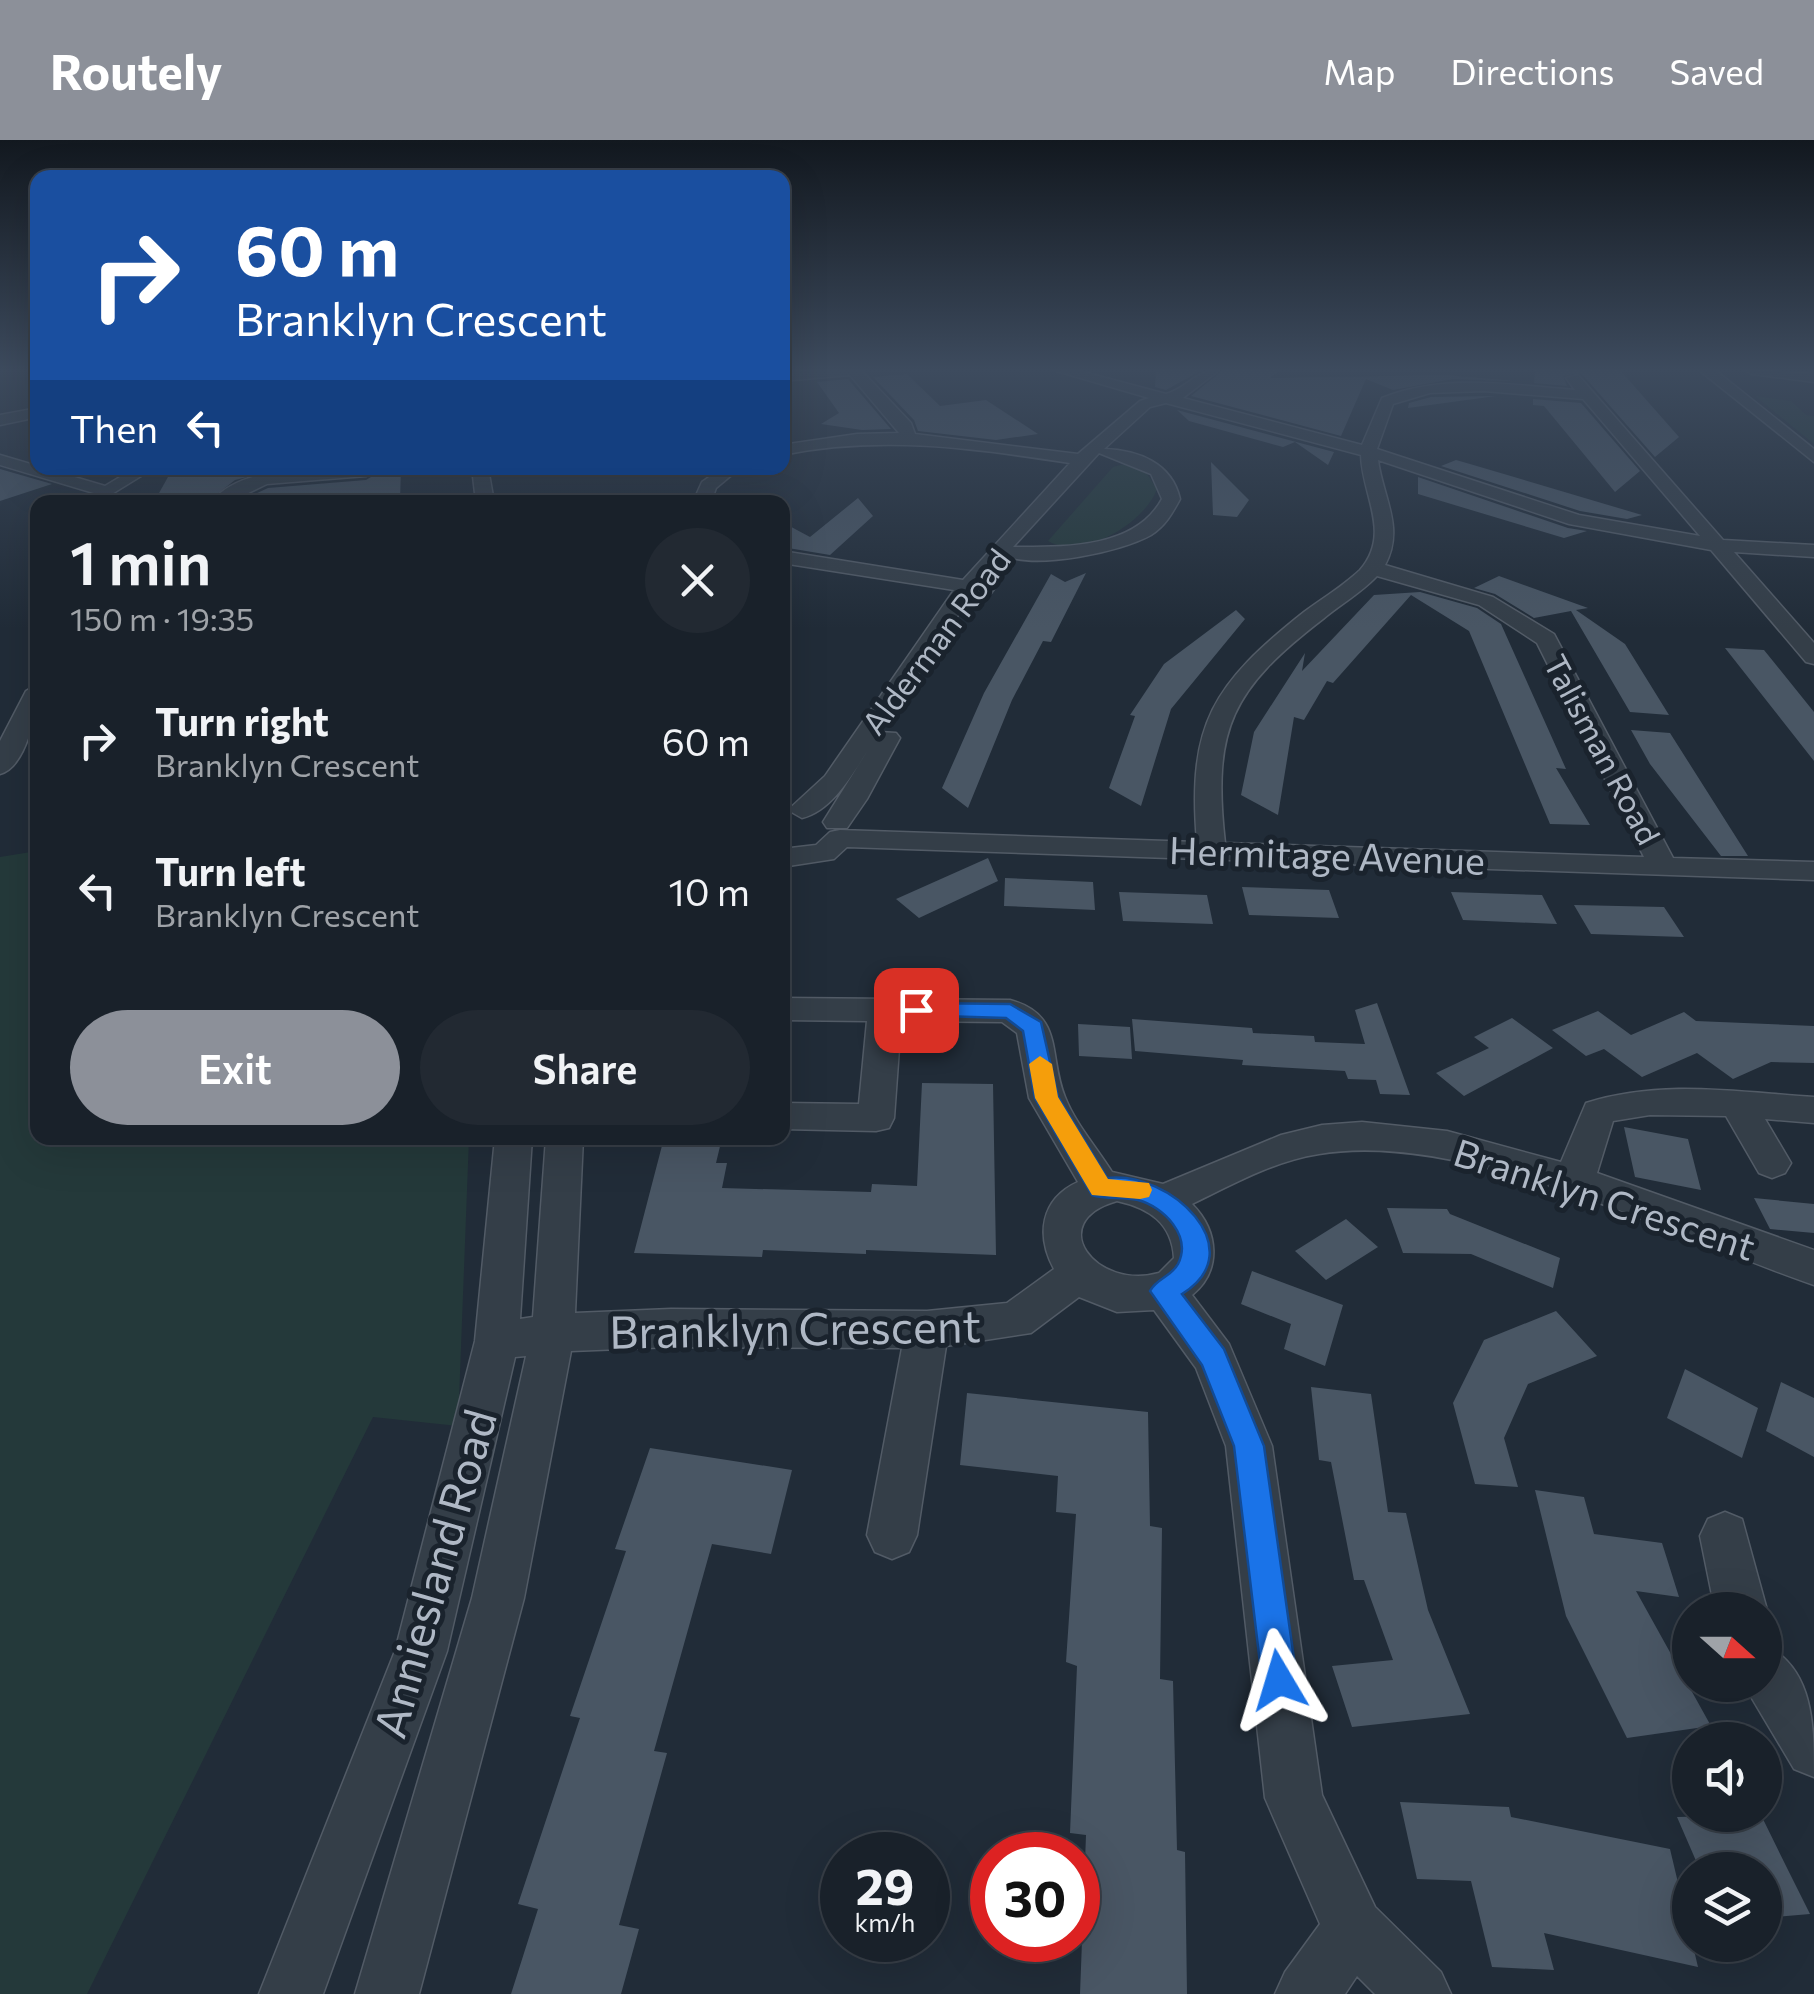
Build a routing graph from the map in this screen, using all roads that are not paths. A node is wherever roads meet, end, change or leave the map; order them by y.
1 (1056, 457) edge
2 (1086, 457) edge
3 (1103, 457) edge
4 (1123, 457) edge
5 (1370, 457) edge
6 (1383, 457) edge
7 (1639, 457) edge
8 (0, 460) edge
9 (1082, 460) junction
10 (30, 471) edge
11 (43, 475) edge
12 (136, 475) edge
13 (321, 475) edge
14 (723, 475) edge
15 (99, 495) edge
16 (108, 495) edge
17 (225, 495) edge
18 (705, 495) edge
19 (1716, 545) junction
20 (1814, 551) edge
21 (1014, 552) junction
22 (790, 558) edge
23 (1373, 568) junction
24 (977, 588) junction
25 (1814, 658) edge
26 (30, 707) edge
27 (0, 766) edge
28 (792, 811) edge
29 (838, 830) junction
30 (1212, 849) junction
31 (790, 857) edge
32 (1664, 867) junction
33 (1814, 871) edge
34 (790, 1009) edge
35 (885, 1010) junction
36 (1738, 1106) junction
37 (1814, 1110) edge
38 (790, 1116) edge
39 (511, 1145) edge
40 (564, 1145) edge
41 (1772, 1163) dead end
42 (1576, 1181) junction
43 (1101, 1188) junction
44 (1166, 1200) junction
45 (1814, 1268) edge
46 (1079, 1274) junction
47 (1164, 1291) junction
48 (927, 1330) junction
49 (553, 1334) junction
50 (497, 1341) junction
51 (892, 1535) dead end
52 (1725, 1536) dead end
53 (1738, 1592) edge
54 (1782, 1699) edge
55 (1814, 1749) edge
56 (1353, 1929) junction
57 (290, 1994) edge
58 (386, 1994) edge
59 (1308, 1994) edge
60 (1419, 1994) edge

1 - 9 street
2 - 9 street, Alderman Road
3 - 21 street, Alderman Road
4 - 21 street, Alderman Road
5 - 23 street
6 - 19 street
7 - 19 street
8 - 10 street
9 - 24 street, Alderman Road
11 - 15 street
12 - 16 street
13 - 17 street
14 - 18 street
19 - 20 street
19 - 25 street
21 - 24 street, Alderman Road
22 - 24 street
23 - 30 street
23 - 32 street, Talisman Road
24 - 28 street, Alderman Road
24 - 29 street, Alderman Road
26 - 27 street
28 - 29 street, Alderman Road
29 - 30 street, Hermitage Avenue
29 - 31 street
30 - 32 street, Hermitage Avenue
32 - 33 street, Hermitage Avenue
34 - 35 street
35 - 38 street
35 - 43 street
36 - 37 street
36 - 41 street
36 - 42 street
39 - 50 street, Anniesland Road
40 - 49 street, Anniesland Road
42 - 44 street, Branklyn Crescent
42 - 45 street, Branklyn Crescent
43 - 44 street
43 - 46 street
44 - 47 street
46 - 47 street
46 - 48 street, Branklyn Crescent
47 - 56 street
48 - 49 street, Branklyn Crescent
48 - 51 street
49 - 50 street, Branklyn Crescent
49 - 58 street, Anniesland Road
50 - 57 street, Anniesland Road
52 - 53 street
54 - 55 street
56 - 59 street
56 - 60 street

